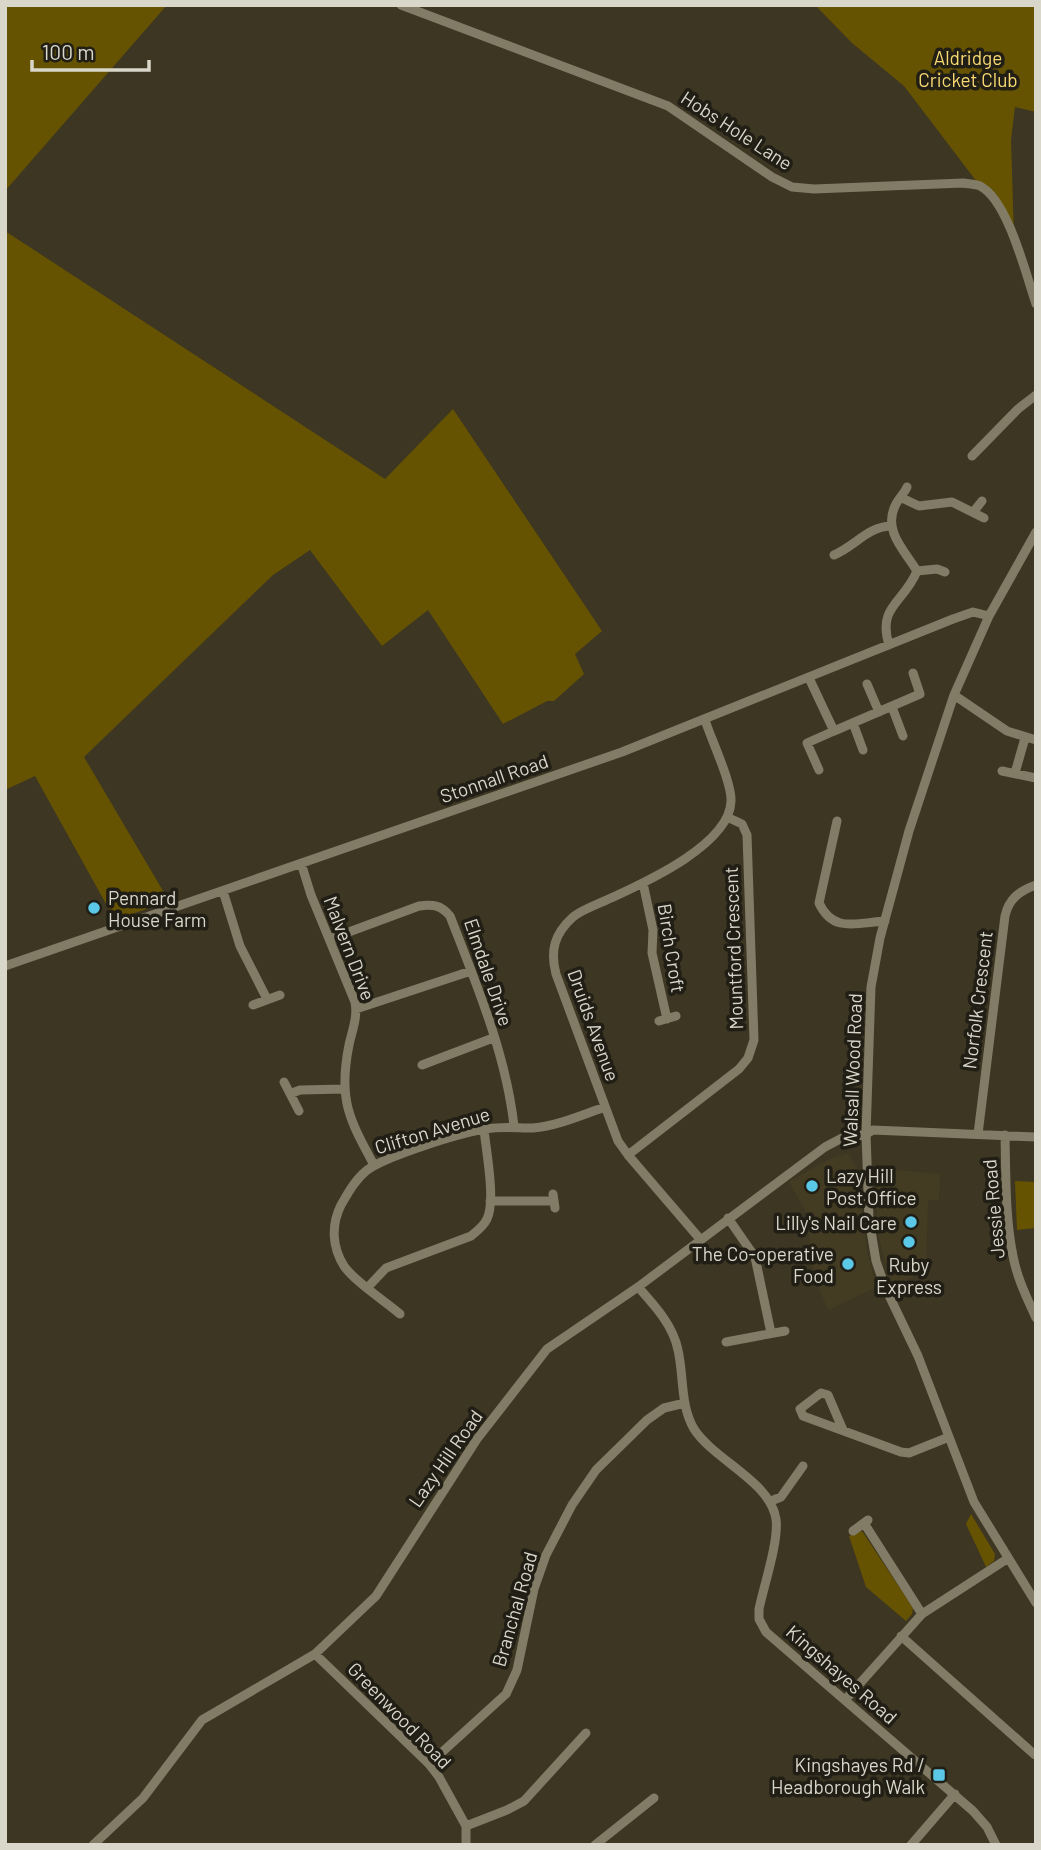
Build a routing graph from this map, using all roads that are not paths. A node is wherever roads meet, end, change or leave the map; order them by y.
1 (401, 5) edge
2 (1036, 304) edge
3 (1036, 395) edge
4 (972, 456) dead end
5 (907, 487) dead end
6 (902, 498) junction
7 (982, 501) dead end
8 (974, 511) junction
9 (984, 518) dead end
10 (890, 526) junction
11 (1036, 532) edge
12 (1032, 546) edge
13 (848, 549) junction
14 (834, 555) dead end
15 (853, 560) dead end
16 (917, 571) junction
17 (945, 572) dead end
18 (989, 616) junction
19 (890, 645) junction
20 (913, 673) dead end
21 (809, 678) junction
22 (867, 684) dead end
23 (954, 695) junction
24 (892, 706) junction
25 (879, 712) junction
26 (705, 720) junction
27 (853, 723) junction
28 (834, 731) junction
29 (903, 737) dead end
30 (1025, 738) junction
31 (1036, 740) edge
32 (863, 750) dead end
33 (819, 770) dead end
34 (1002, 771) dead end
35 (1015, 773) junction
36 (1036, 778) edge
37 (727, 817) junction
38 (837, 821) dead end
39 (823, 836) dead end
40 (833, 838) junction
41 (301, 863) junction
42 (643, 883) junction
43 (1036, 885) edge
44 (223, 891) junction
45 (884, 921) junction
46 (330, 939) junction
47 (5, 966) edge
48 (471, 971) junction
49 (280, 995) dead end
50 (267, 999) junction
51 (253, 1005) dead end
52 (356, 1009) junction
53 (667, 1018) dead end
54 (494, 1038) junction
55 (425, 1061) dead end
56 (284, 1082) dead end
57 (344, 1089) junction
58 (292, 1093) junction
59 (605, 1107) junction
60 (299, 1111) dead end
61 (514, 1126) junction
62 (484, 1129) junction
63 (866, 1134) junction
64 (978, 1135) junction
65 (1005, 1135) junction
66 (1036, 1137) edge
67 (628, 1155) junction
68 (374, 1165) junction
69 (490, 1201) junction
70 (554, 1201) dead end
71 (728, 1218) junction
72 (699, 1240) junction
73 (368, 1287) junction
74 (638, 1287) junction
75 (400, 1314) dead end
76 (1036, 1318) edge
77 (785, 1331) dead end
78 (771, 1333) junction
79 (726, 1342) dead end
80 (685, 1403) junction
81 (843, 1430) junction
82 (948, 1437) junction
83 (803, 1466) dead end
84 (771, 1501) junction
85 (853, 1531) dead end
86 (1007, 1559) junction
87 (1036, 1603) edge
88 (922, 1614) junction
89 (901, 1636) junction
90 (315, 1654) junction
91 (845, 1700) junction
92 (586, 1733) dead end
93 (573, 1745) junction
94 (582, 1753) dead end
95 (1033, 1756) edge
96 (429, 1764) junction
97 (955, 1794) junction
98 (647, 1800) dead end
99 (466, 1826) junction
100 (93, 1845) edge
101 (466, 1845) edge
102 (595, 1845) edge
103 (911, 1845) edge
104 (996, 1845) edge

1 - 2 street, Hobs Hole Lane
3 - 4 street
5 - 6 street
6 - 8 street
6 - 10 street
7 - 8 street
8 - 9 street
10 - 13 street
10 - 16 street
11 - 12 street, Walsall Wood Road
12 - 18 street, Walsall Wood Road
13 - 14 street
13 - 15 street
16 - 17 street
16 - 19 street
18 - 19 street, Stonnall Road
18 - 23 street, Walsall Wood Road
19 - 21 street, Stonnall Road
20 - 24 street
21 - 26 street, Stonnall Road
21 - 28 street
22 - 25 street
23 - 30 street
23 - 45 street, Walsall Wood Road
24 - 25 street
24 - 29 street
25 - 27 street
26 - 37 street
26 - 41 street, Stonnall Road
27 - 28 street
27 - 32 street
28 - 33 street
30 - 31 street
30 - 35 street
34 - 35 street
35 - 36 street
37 - 42 street, Druids Avenue
37 - 67 street, Mountford Crescent
38 - 40 street
39 - 40 street
40 - 45 street
41 - 44 street, Stonnall Road
41 - 46 street, Malvern Drive
42 - 53 street, Birch Croft
42 - 59 street, Druids Avenue
43 - 64 street, Norfolk Crescent
44 - 47 street, Stonnall Road
44 - 50 street
45 - 63 street, Walsall Wood Road
46 - 48 street, Elmdale Drive
46 - 52 street, Malvern Drive
48 - 52 street
48 - 54 street, Elmdale Drive
49 - 50 street
50 - 51 street
52 - 57 street, Malvern Drive
54 - 55 street
54 - 61 street, Elmdale Drive
56 - 58 street
57 - 58 street
57 - 68 street, Malvern Drive
58 - 60 street
59 - 61 street, Clifton Avenue
59 - 67 street, Druids Avenue
61 - 62 street, Clifton Avenue
62 - 68 street, Clifton Avenue
62 - 69 street
63 - 64 street, Lazy Hill Road
63 - 71 street, Lazy Hill Road
63 - 82 street, Walsall Wood Road
64 - 65 street, Lazy Hill Road
65 - 66 street, Lazy Hill Road
65 - 76 street, Jessie Road
67 - 72 street, Druids Avenue
68 - 73 street, Clifton Avenue
69 - 70 street
69 - 73 street
71 - 72 street, Lazy Hill Road
71 - 78 street
72 - 74 street, Lazy Hill Road
73 - 75 street, Clifton Avenue
74 - 80 street
74 - 90 street, Lazy Hill Road
77 - 78 street
78 - 79 street
80 - 84 street
80 - 96 street, Branchal Road
81 - 81 street
81 - 82 street
82 - 86 street, Walsall Wood Road
83 - 84 street
84 - 91 street, Kingshayes Road
85 - 88 street
86 - 87 street, Walsall Wood Road
86 - 88 street
88 - 89 street
89 - 91 street
89 - 95 street
90 - 96 street, Greenwood Road
90 - 100 street, Lazy Hill Road
91 - 97 street, Kingshayes Road
92 - 93 street
93 - 94 street
93 - 99 street
96 - 99 street, Greenwood Road
97 - 103 street
97 - 104 street, Kingshayes Road
98 - 102 street
99 - 101 street, Greenwood Road

